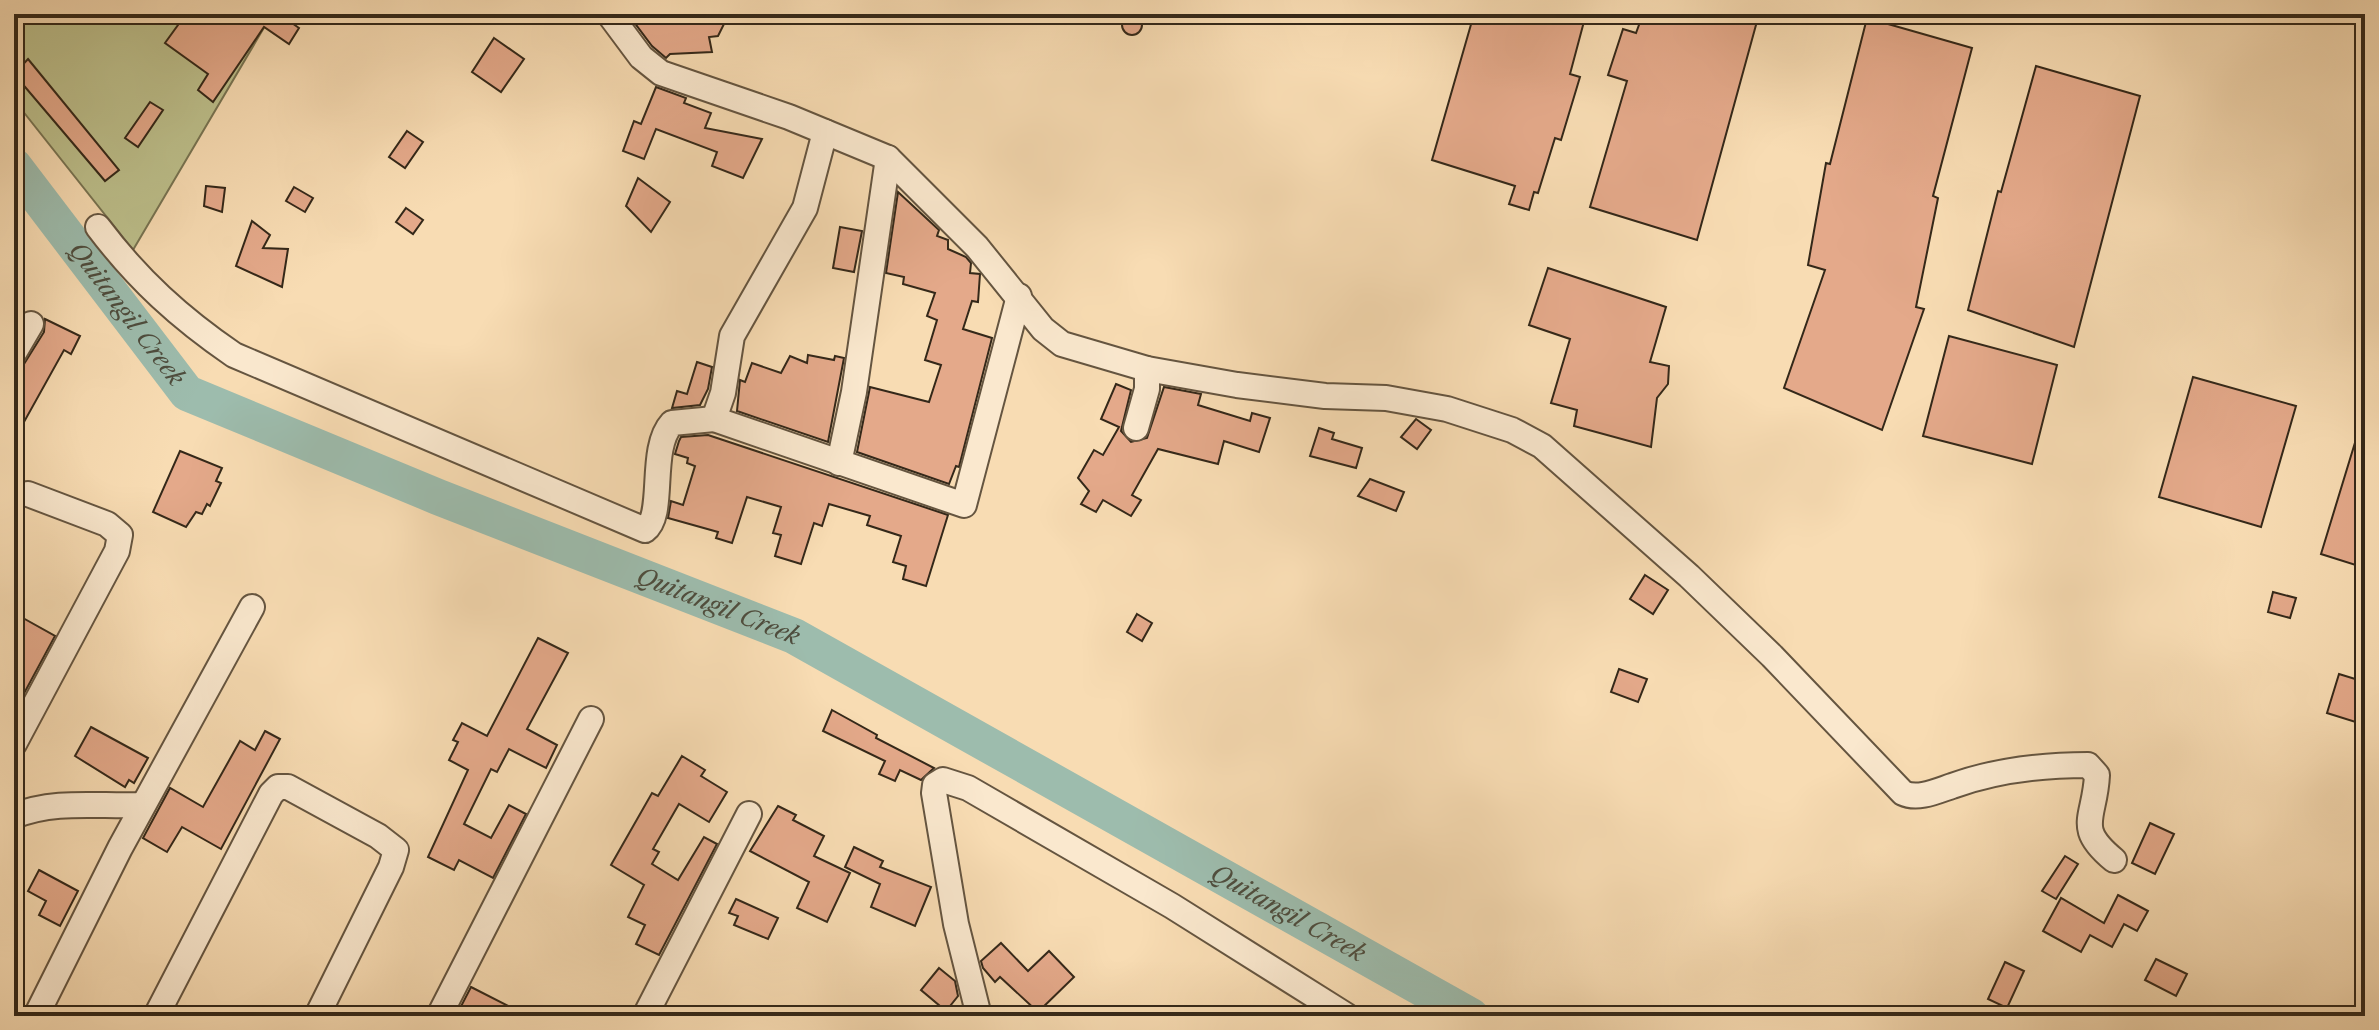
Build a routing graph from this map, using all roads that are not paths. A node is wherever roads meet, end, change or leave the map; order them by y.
1 (609, 14) edge
2 (825, 132) junction
3 (888, 158) junction
4 (98, 227) dead end
5 (1019, 296) junction
6 (31, 324) dead end
7 (14, 353) edge
8 (1147, 369) junction
9 (714, 419) junction
10 (1136, 428) dead end
11 (839, 463) junction
12 (28, 494) dead end
13 (252, 607) dead end
14 (591, 719) dead end
15 (14, 744) edge
16 (143, 805) junction
17 (749, 814) dead end
18 (14, 816) edge
19 (2114, 860) dead end
20 (36, 1016) edge
21 (156, 1016) edge
22 (317, 1016) edge
23 (439, 1016) edge
24 (645, 1016) edge
25 (979, 1016) edge
26 (1347, 1016) edge

1 - 2 street
2 - 3 street
2 - 9 street
3 - 5 street
3 - 11 street
4 - 9 street
5 - 8 street
5 - 11 street
6 - 7 street
8 - 10 street
8 - 19 street
9 - 11 street
12 - 15 street
13 - 16 street
14 - 23 street
16 - 18 street
16 - 20 street
17 - 24 street
21 - 22 street
25 - 26 street

